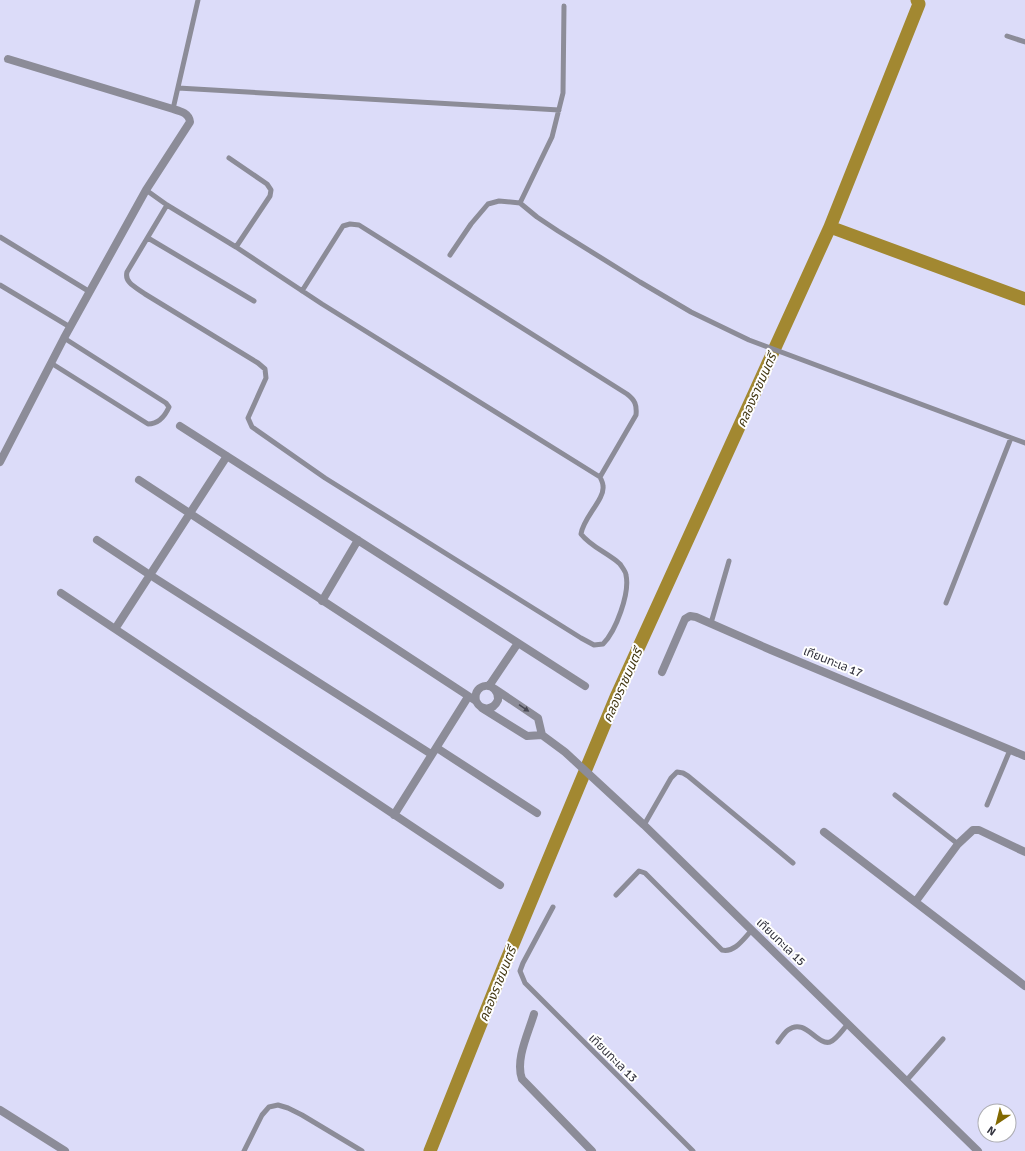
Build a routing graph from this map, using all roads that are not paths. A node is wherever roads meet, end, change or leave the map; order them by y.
1 (198, 0) edge
2 (564, 6) dead end
3 (1007, 36) dead end
4 (1025, 42) edge
5 (8, 59) dead end
6 (178, 88) junction
7 (173, 108) junction
8 (558, 110) junction
9 (229, 158) dead end
10 (146, 190) junction
11 (520, 203) junction
12 (167, 205) junction
13 (0, 237) edge
14 (148, 238) junction
15 (236, 247) junction
16 (450, 255) dead end
17 (0, 285) edge
18 (302, 291) junction
19 (90, 292) junction
20 (254, 301) dead end
21 (70, 327) junction
22 (64, 338) junction
23 (51, 363) junction
24 (180, 426) dead end
25 (1011, 438) junction
26 (1025, 443) edge
27 (227, 456) junction
28 (0, 462) edge
29 (600, 477) junction
30 (139, 480) dead end
31 (189, 514) junction
32 (96, 540) dead end
33 (358, 540) junction
34 (729, 561) dead end
35 (150, 575) junction
36 (61, 593) dead end
37 (322, 601) junction
38 (946, 603) dead end
39 (711, 623) junction
40 (115, 629) junction
41 (518, 643) junction
42 (662, 672) dead end
43 (586, 686) dead end
44 (492, 687) junction
45 (472, 699) junction
46 (482, 708) junction
47 (542, 735) junction
48 (437, 748) junction
49 (1010, 750) junction
50 (431, 754) junction
51 (1025, 756) edge
52 (895, 795) dead end
53 (987, 806) dead end
54 (538, 813) dead end
55 (394, 815) junction
56 (644, 825) junction
57 (824, 832) dead end
58 (958, 844) junction
59 (1025, 852) edge
60 (794, 863) dead end
61 (500, 885) dead end
62 (616, 895) dead end
63 (916, 901) junction
64 (553, 907) dead end
65 (752, 930) junction
66 (1025, 986) edge
67 (534, 1014) dead end
68 (848, 1024) junction
69 (943, 1039) dead end
70 (778, 1042) dead end
71 (906, 1081) junction
72 (0, 1110) edge
73 (65, 1151) edge
74 (244, 1151) edge
75 (362, 1151) edge
76 (592, 1151) edge
77 (693, 1151) edge
78 (978, 1151) edge

1 - 6 lane
2 - 8 lane
3 - 4 lane
5 - 7 street
6 - 7 lane
6 - 8 lane
7 - 10 street
8 - 11 lane
9 - 15 lane
10 - 12 lane
10 - 19 street
11 - 16 lane
11 - 25 lane
12 - 14 lane
12 - 15 lane
13 - 19 lane
14 - 20 lane
14 - 29 lane
15 - 18 lane
17 - 21 lane
18 - 29 lane
18 - 29 lane
19 - 21 street
21 - 22 street
22 - 23 street
22 - 23 lane
23 - 28 street
24 - 27 street
25 - 26 lane
25 - 38 lane
27 - 31 street
27 - 33 street
30 - 31 street
31 - 35 street
31 - 37 street
32 - 35 street
33 - 37 street
33 - 41 street
34 - 39 lane
35 - 40 street
35 - 50 street
36 - 40 street
37 - 45 street
39 - 42 street, เทียนทะเล 17
39 - 49 street, เทียนทะเล 17
40 - 55 street
41 - 43 street
41 - 44 street
44 - 45 street
44 - 46 street
44 -> 47 street
45 - 46 street
45 - 48 street
46 - 47 street
47 - 56 street, เทียนทะเล 15
48 - 50 street
48 - 54 street
49 - 51 street, เทียนทะเล 17
49 - 53 lane
50 - 55 street
52 - 58 lane
55 - 61 street
56 - 60 lane
56 - 65 street, เทียนทะเล 15
57 - 63 street
58 - 59 street
58 - 63 street
62 - 65 lane
63 - 66 street
64 - 77 lane, เทียนทะเล 13
65 - 68 street, เทียนทะเล 15
67 - 76 street
68 - 70 lane
68 - 71 street, เทียนทะเล 15
69 - 71 lane
71 - 78 street, เทียนทะเล 15
72 - 73 street
74 - 75 lane

